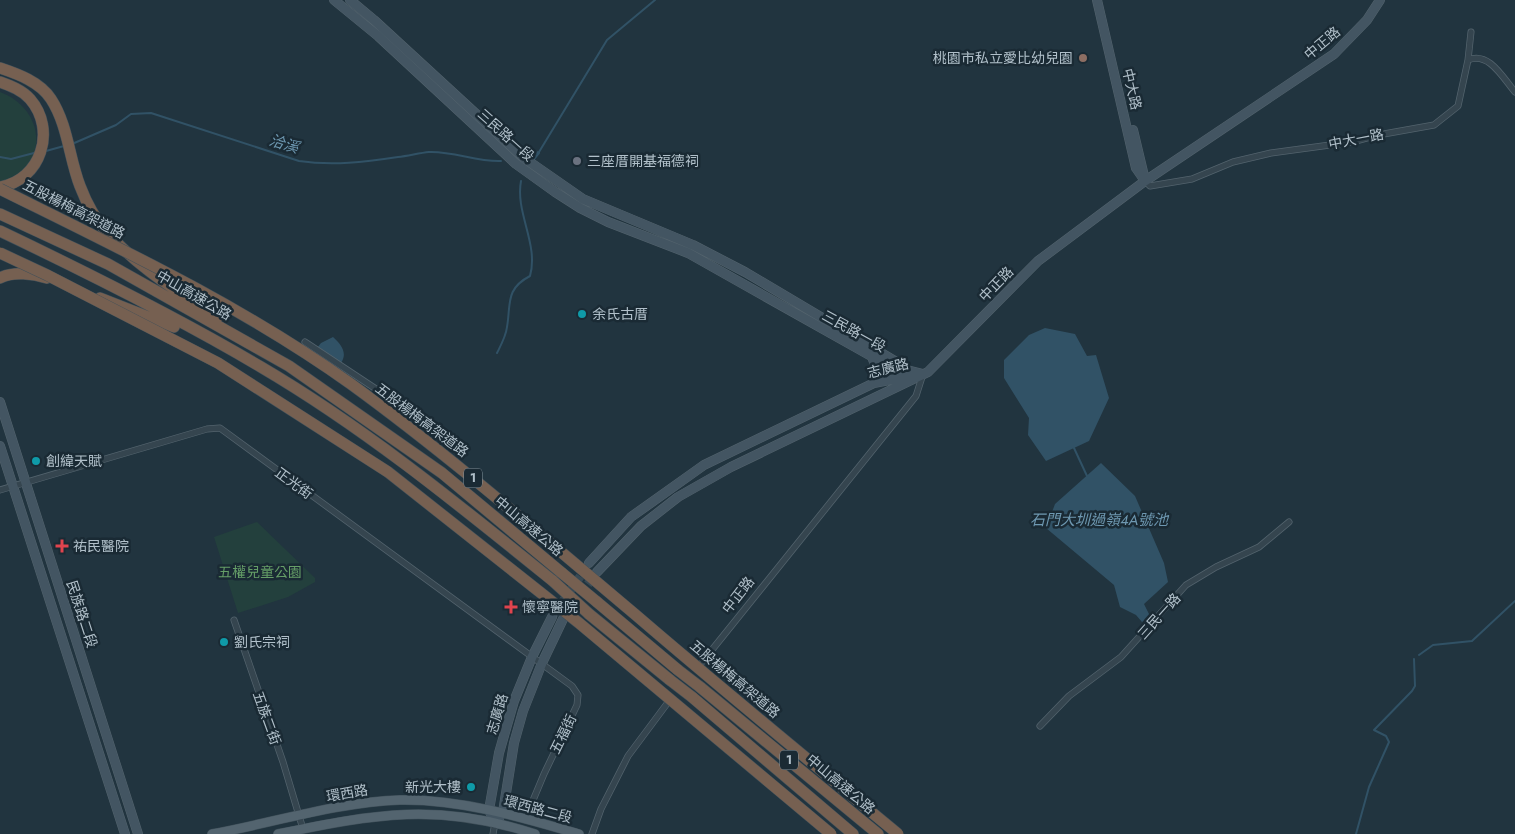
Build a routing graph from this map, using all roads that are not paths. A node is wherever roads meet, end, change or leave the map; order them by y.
1 (334, 0) edge
2 (350, 0) edge
3 (1097, 0) edge
4 (1102, 0) edge
5 (1380, 0) edge
6 (1470, 32) dead end
7 (1468, 60) junction
8 (3, 70) edge
9 (0, 82) edge
10 (1515, 92) edge
11 (524, 158) junction
12 (516, 164) junction
13 (1145, 181) junction
14 (0, 188) edge
15 (0, 214) edge
16 (0, 231) edge
17 (0, 254) edge
18 (0, 278) edge
19 (56, 280) junction
20 (305, 342) dead end
21 (872, 357) junction
22 (289, 366) junction
23 (262, 367) junction
24 (923, 374) junction
25 (874, 383) junction
26 (376, 389) dead end
27 (0, 402) edge
28 (0, 446) edge
29 (25, 482) junction
30 (14, 486) junction
31 (0, 490) edge
32 (1290, 522) dead end
33 (589, 563) tunnel mouth
34 (597, 572) tunnel mouth
35 (557, 577) junction
36 (552, 617) tunnel mouth
37 (563, 619) tunnel mouth
38 (234, 620) dead end
39 (532, 657) junction
40 (703, 661) dead end
41 (542, 663) junction
42 (669, 701) dead end
43 (1040, 726) dead end
44 (489, 810) junction
45 (503, 812) junction
46 (301, 816) junction
47 (526, 817) junction
48 (495, 823) junction
49 (303, 829) junction
50 (125, 834) edge
51 (138, 834) edge
52 (212, 834) edge
53 (278, 834) edge
54 (494, 834) edge
55 (535, 834) edge
56 (579, 834) edge
57 (592, 834) edge
58 (831, 834) edge
59 (853, 834) edge
60 (878, 834) edge
61 (898, 834) edge

1 - 12 main road, 三民路一段
2 - 11 main road, 三民路一段
3 - 13 main road, 中大路
4 - 13 main road
5 - 13 main road, 中正路
6 - 7 street
7 - 10 street
7 - 13 street, 中大一路
8 - 22 highway
9 - 14 highway
11 - 12 street
11 - 24 main road, 三民路一段
12 - 21 main road, 三民路一段
13 - 24 main road, 中正路
14 - 61 highway, 五股楊梅高架道路 / 1, bridge
15 - 22 highway, 中山高速公路 / 1
16 - 23 highway, 中山高速公路 / 1
17 - 19 highway
17 - 58 highway, 1, bridge
18 - 19 highway
19 - 23 highway
20 - 26 street
21 - 24 main road, 三民路一段
21 - 25 main road
22 - 35 highway, 中山高速公路 / 1
23 - 35 highway, 中山高速公路 / 1
24 - 25 main road, 志廣路
24 - 34 main road, 志廣路
24 - 40 street, 中正路
25 - 33 main road, 志廣路
27 - 29 main road, 民族路二段
28 - 30 main road, 民族路二段
29 - 30 street, 正光街
29 - 39 street, 正光街
29 - 51 main road, 民族路二段
30 - 31 street, 正光街
30 - 50 main road, 民族路二段
32 - 43 street, 三民一路
35 - 59 highway, 中山高速公路 / 1, bridge
35 - 60 highway, 中山高速公路 / 1, bridge
36 - 39 main road, 志廣路
37 - 41 main road, 志廣路
38 - 46 street, 五族二街
39 - 41 street, 正光街
39 - 44 main road, 志廣路
41 - 45 main road, 志廣路
41 - 47 street, 五福街
42 - 57 street
44 - 45 main road, 環西路二段
44 - 46 main road, 環西路
44 - 48 main road
45 - 47 main road, 環西路二段
45 - 48 main road, 志廣路
46 - 49 street, 五族二街
46 - 52 main road, 環西路
47 - 56 main road, 環西路二段
48 - 49 main road, 環西路
48 - 54 street
48 - 55 main road, 環西路二段
49 - 53 main road, 環西路

